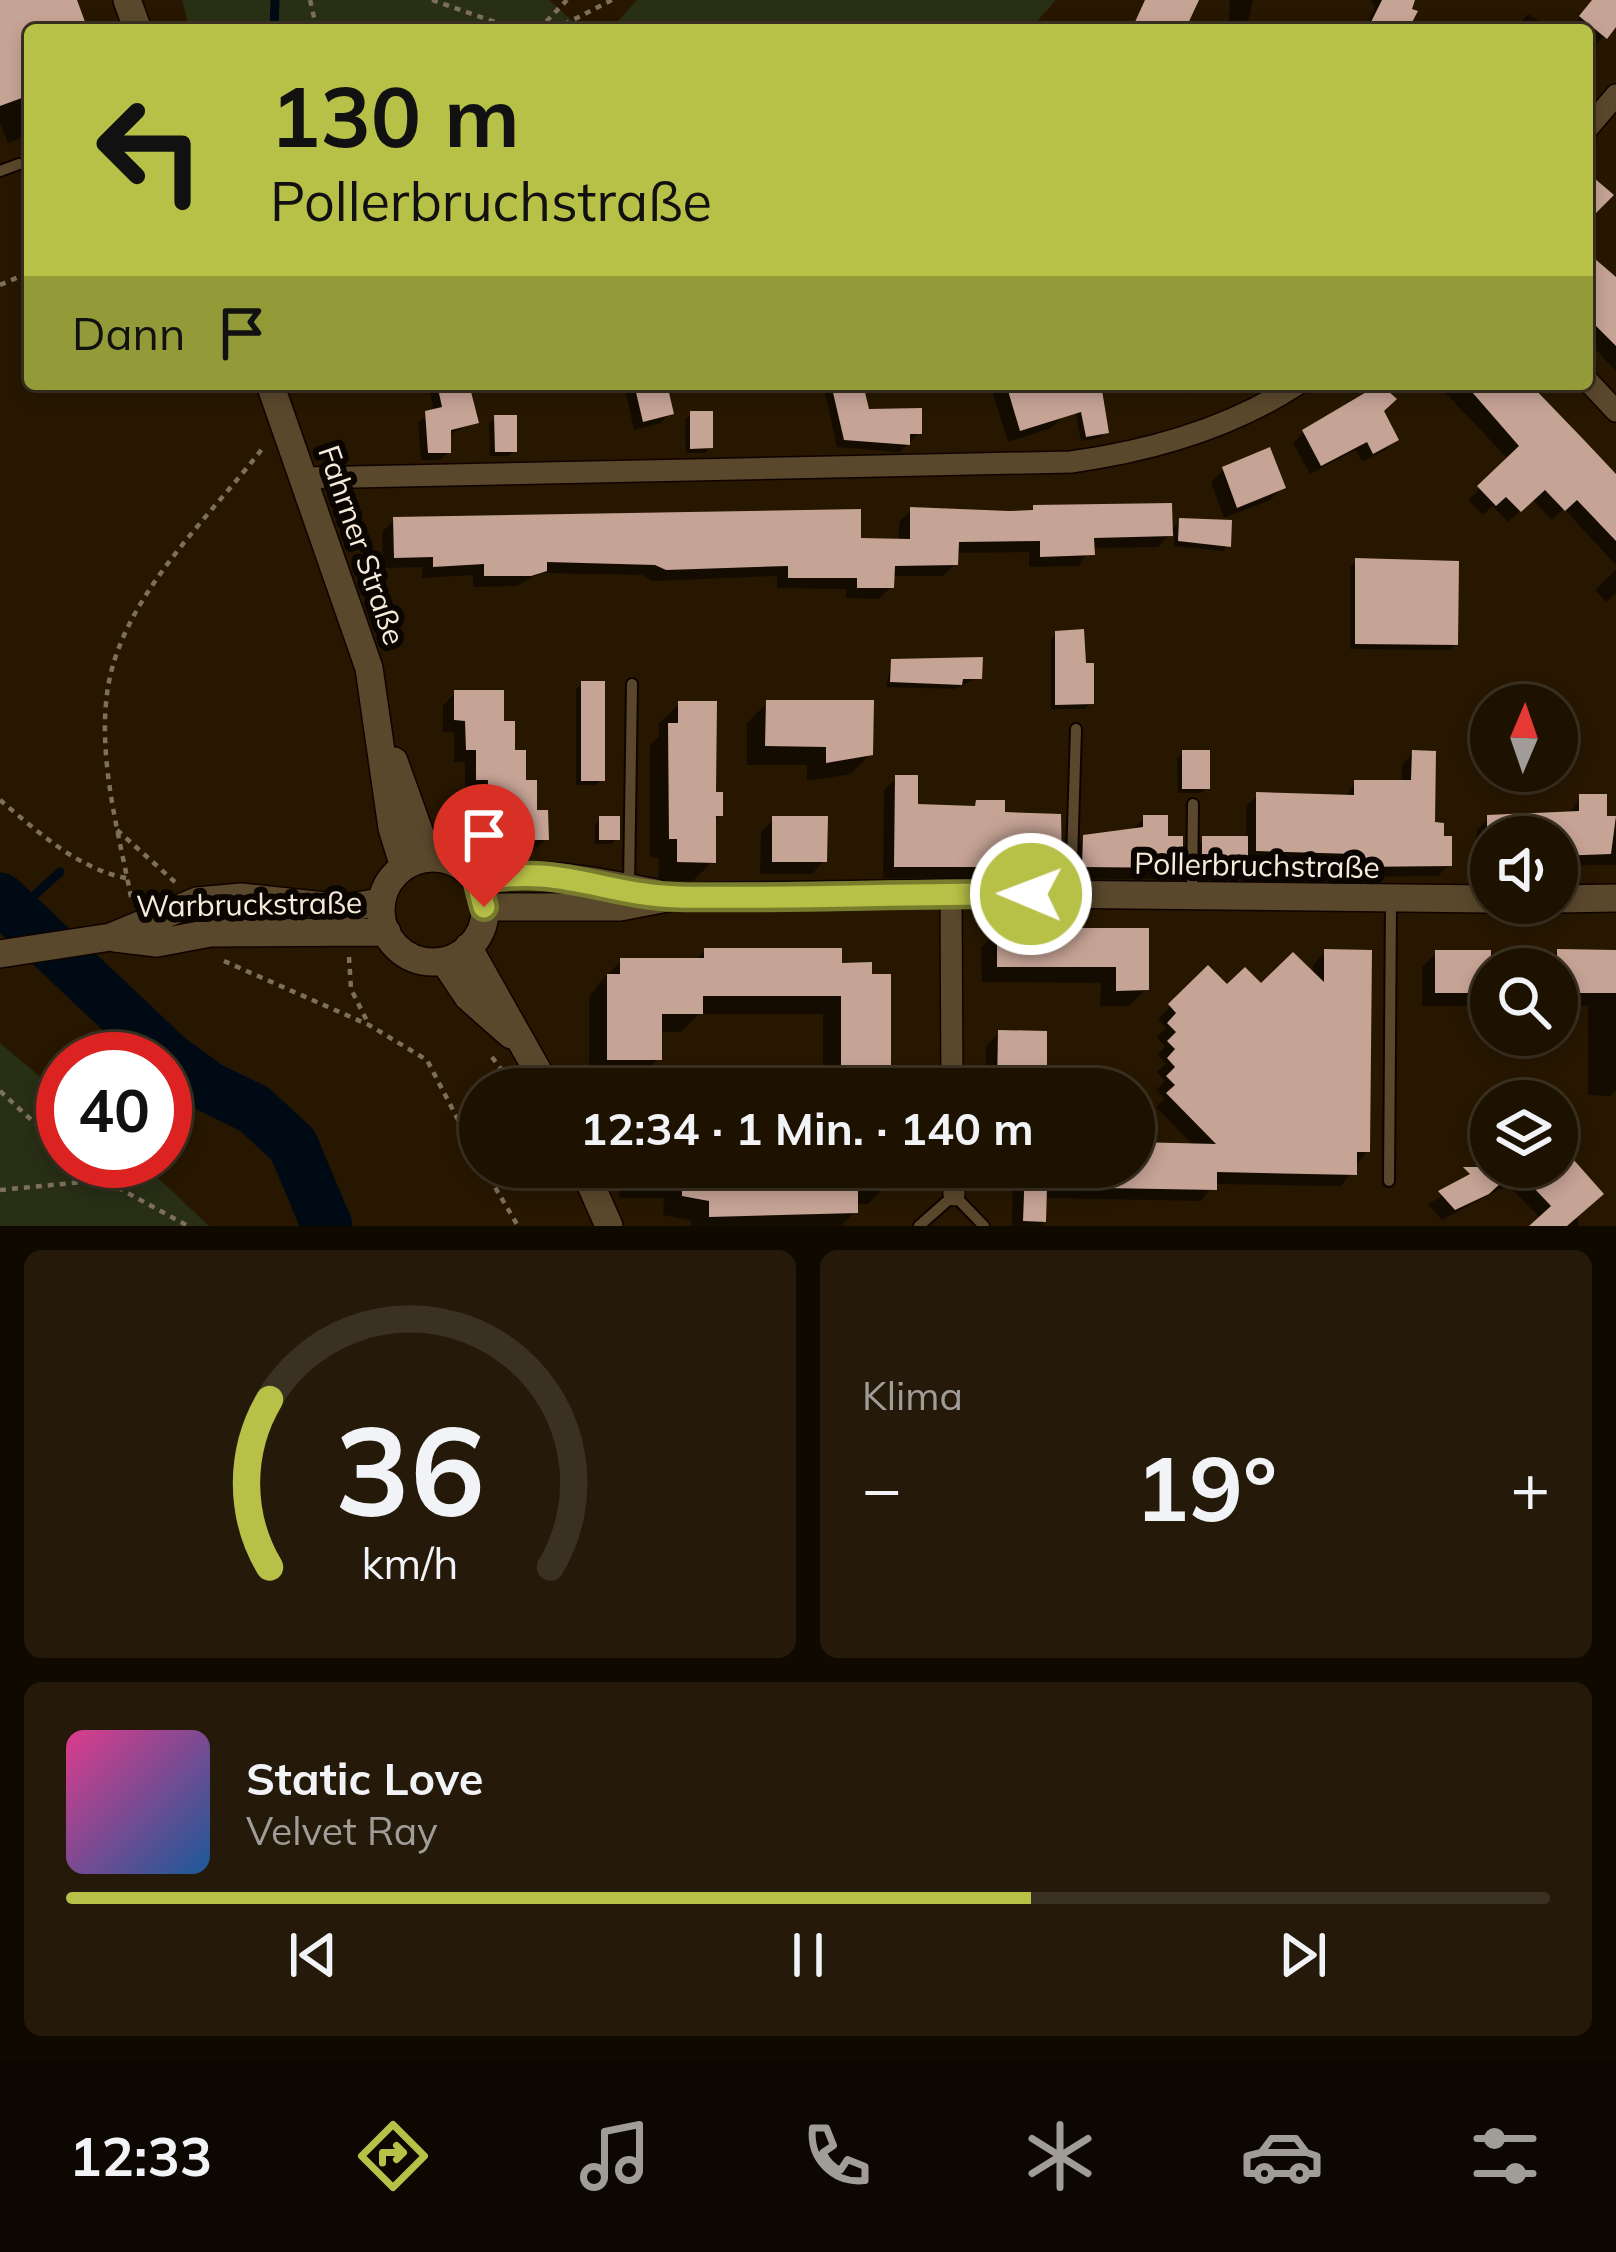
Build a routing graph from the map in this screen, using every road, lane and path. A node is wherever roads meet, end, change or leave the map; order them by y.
1 (432, 0) edge
2 (567, 0) edge
3 (611, 0) edge
4 (501, 24) edge
5 (544, 24) edge
6 (565, 24) edge
7 (1616, 95) edge
8 (1593, 122) edge
9 (19, 164) dead end
10 (0, 171) edge
11 (1593, 387) edge
12 (272, 390) edge
13 (1287, 390) edge
14 (1616, 412) edge
15 (284, 421) junction
16 (305, 478) junction
17 (632, 684) dead end
18 (1076, 728) dead end
19 (0, 800) edge
20 (1193, 804) dead end
21 (117, 830) junction
22 (416, 861) junction
23 (128, 879) junction
24 (481, 893) junction
25 (951, 893) junction
26 (1071, 895) junction
27 (629, 896) junction
28 (1192, 897) junction
29 (1578, 898) edge
30 (1616, 898) edge
31 (1391, 899) junction
32 (1470, 899) edge
33 (197, 901) junction
34 (381, 902) junction
35 (124, 932) junction
36 (387, 932) junction
37 (210, 933) junction
38 (347, 935) junction
39 (0, 954) edge
40 (456, 954) junction
41 (369, 1025) junction
42 (539, 1068) edge
43 (952, 1068) edge
44 (0, 1091) edge
45 (36, 1124) edge
46 (459, 1124) edge
47 (1389, 1181) dead end
48 (36, 1187) edge
49 (119, 1188) edge
50 (496, 1188) edge
51 (592, 1188) edge
52 (954, 1188) edge
53 (0, 1190) edge
54 (954, 1196) junction
55 (188, 1226) edge
56 (518, 1226) edge
57 (609, 1226) edge
58 (919, 1226) edge
59 (984, 1226) edge

1 - 4 path
2 - 5 path
3 - 6 path
7 - 8 street
9 - 10 lane
11 - 14 street
12 - 15 street, Fahrner Straße
13 - 16 street
15 - 16 street, Fahrner Straße
15 - 21 path
16 - 22 street, Fahrner Straße
17 - 27 lane
18 - 26 lane
19 - 23 path
20 - 28 lane
21 - 23 path
21 - 33 path
22 - 24 street
22 - 34 street
23 - 35 path
24 - 27 street, Pollerbruchstraße
24 - 40 street
25 - 26 street, Pollerbruchstraße
25 - 27 street, Pollerbruchstraße
25 - 43 street
26 - 28 street, Pollerbruchstraße
28 - 31 street, Pollerbruchstraße
29 - 30 street
31 - 32 street, Pollerbruchstraße
31 - 47 lane
33 - 34 street, Warbruckstraße
33 - 35 street, Warbruckstraße
34 - 36 street
35 - 37 street, Warbruckstraße
35 - 39 street, Warbruckstraße
36 - 38 street, Warbruckstraße
36 - 40 street
37 - 38 street, Warbruckstraße
37 - 41 path
38 - 41 path
40 - 42 street
41 - 46 path
44 - 45 path
48 - 53 path
49 - 55 path
50 - 56 path
51 - 57 street
52 - 54 street
54 - 58 lane
54 - 59 lane

